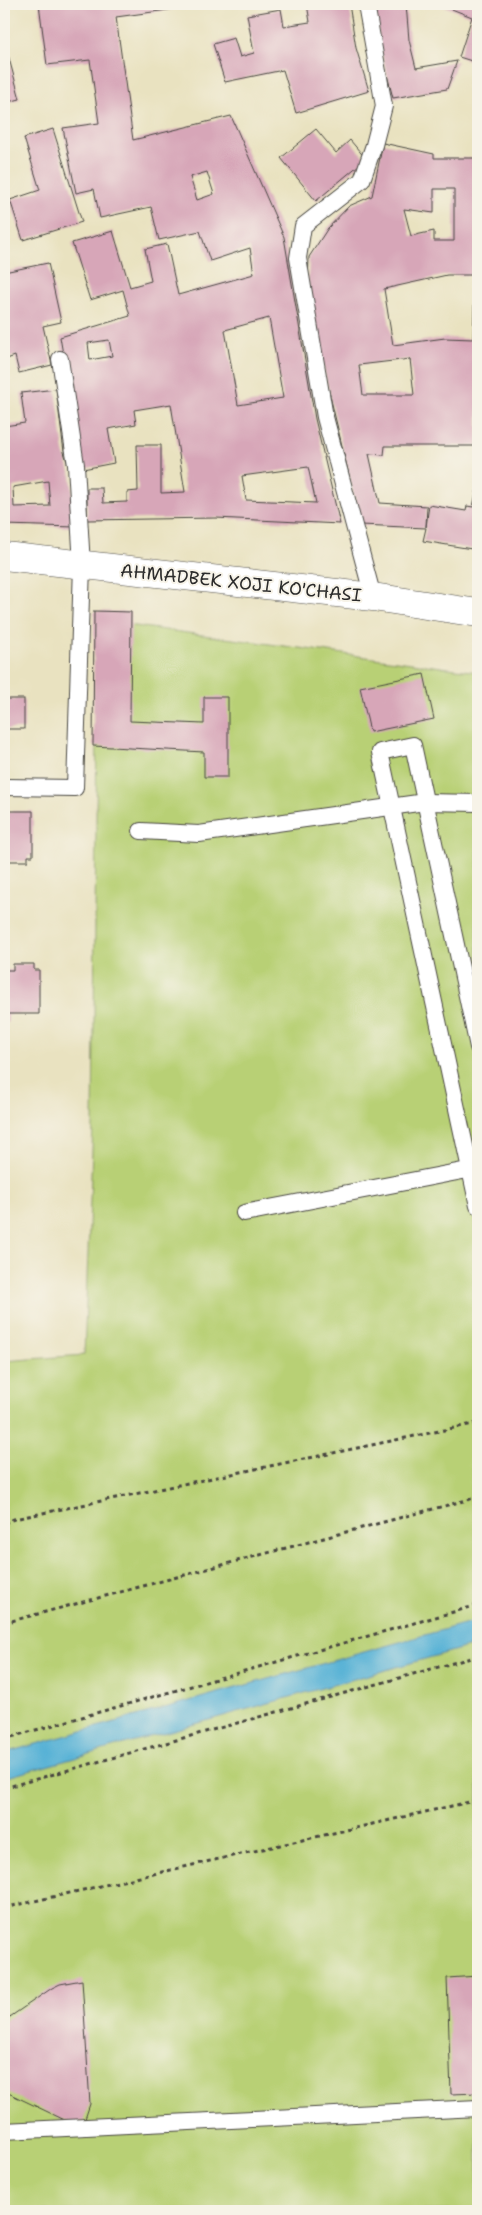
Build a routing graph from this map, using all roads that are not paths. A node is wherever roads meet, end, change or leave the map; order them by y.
1 (366, 4) edge
2 (60, 359) dead end
3 (4, 556) edge
4 (82, 565) junction
5 (373, 598) junction
6 (478, 613) edge
7 (4, 787) edge
8 (425, 802) junction
9 (478, 804) edge
10 (391, 807) junction
11 (141, 831) dead end
12 (478, 1047) edge
13 (474, 1168) edge
14 (478, 1206) edge
15 (244, 1213) dead end
16 (478, 2108) edge
17 (4, 2131) edge

1 - 5 lane
2 - 4 lane
3 - 4 street, AHMADBEK XOJI KO'CHASI
4 - 5 street, AHMADBEK XOJI KO'CHASI
4 - 7 lane
5 - 6 street, AHMADBEK XOJI KO'CHASI
8 - 9 lane
8 - 10 lane
8 - 10 lane
8 - 12 lane
10 - 11 lane
10 - 13 lane
13 - 14 lane
13 - 15 lane
16 - 17 lane

